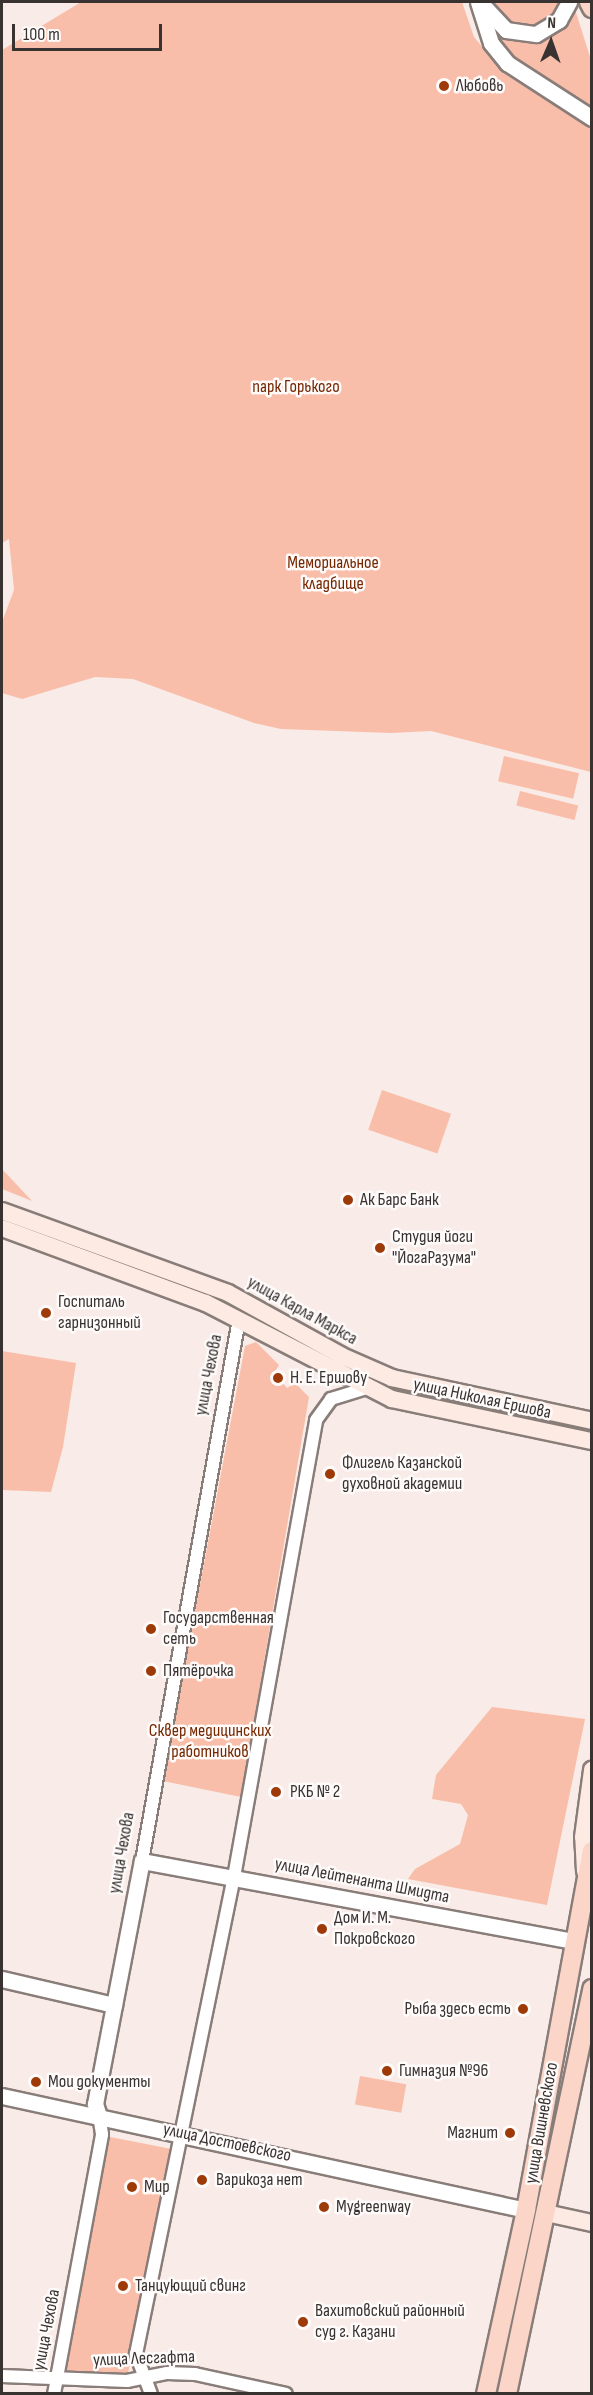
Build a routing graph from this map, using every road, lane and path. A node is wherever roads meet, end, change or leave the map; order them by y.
1 (479, 2) edge
2 (569, 2) edge
3 (589, 2) edge
4 (591, 8) edge
5 (591, 118) edge
6 (2, 1211) edge
7 (2, 1228) edge
8 (239, 1319) junction
9 (367, 1388) junction
10 (591, 1421) edge
11 (591, 1441) edge
12 (591, 1770) edge
13 (591, 1851) edge
14 (141, 1861) junction
15 (234, 1877) junction
16 (585, 1883) junction
17 (575, 1941) junction
18 (2, 1978) edge
19 (591, 1989) edge
20 (114, 2005) junction
21 (2, 2096) edge
22 (99, 2116) junction
23 (183, 2133) junction
24 (526, 2210) junction
25 (546, 2213) junction
26 (591, 2223) edge
27 (2, 2376) edge
28 (144, 2378) junction
29 (57, 2379) junction
30 (54, 2394) edge
31 (151, 2394) edge
32 (286, 2394) edge
33 (486, 2394) edge
34 (507, 2394) edge

1 - 2 street
1 - 5 street
3 - 4 main road
6 - 10 main road, улица Карла Маркса
7 - 8 main road, улица Карла Маркса
8 - 9 main road, улица Карла Маркса
8 - 14 street, улица Чехова
9 - 11 main road, улица Николая Ершова
9 - 15 street
12 - 16 main road
13 - 16 main road, улица Вишневского
14 - 15 street, улица Лейтенанта Шмидта
14 - 20 street, улица Чехова
15 - 17 street, улица Лейтенанта Шмидта
15 - 23 street
16 - 17 main road, улица Вишневского
17 - 24 main road, улица Вишневского
18 - 20 street
19 - 25 main road, улица Вишневского
20 - 22 street, улица Чехова
21 - 22 street, улица Достоевского
22 - 23 street, улица Достоевского
22 - 29 street, улица Чехова
23 - 24 street, улица Достоевского
23 - 28 street
24 - 25 main road, улица Достоевского
24 - 33 main road, улица Вишневского
25 - 26 main road, улица Достоевского
25 - 34 main road, улица Вишневского
27 - 29 street, улица Лесгафта
28 - 29 street, улица Лесгафта
28 - 31 street
28 - 32 street, улица Лесгафта
29 - 30 street, улица Чехова

